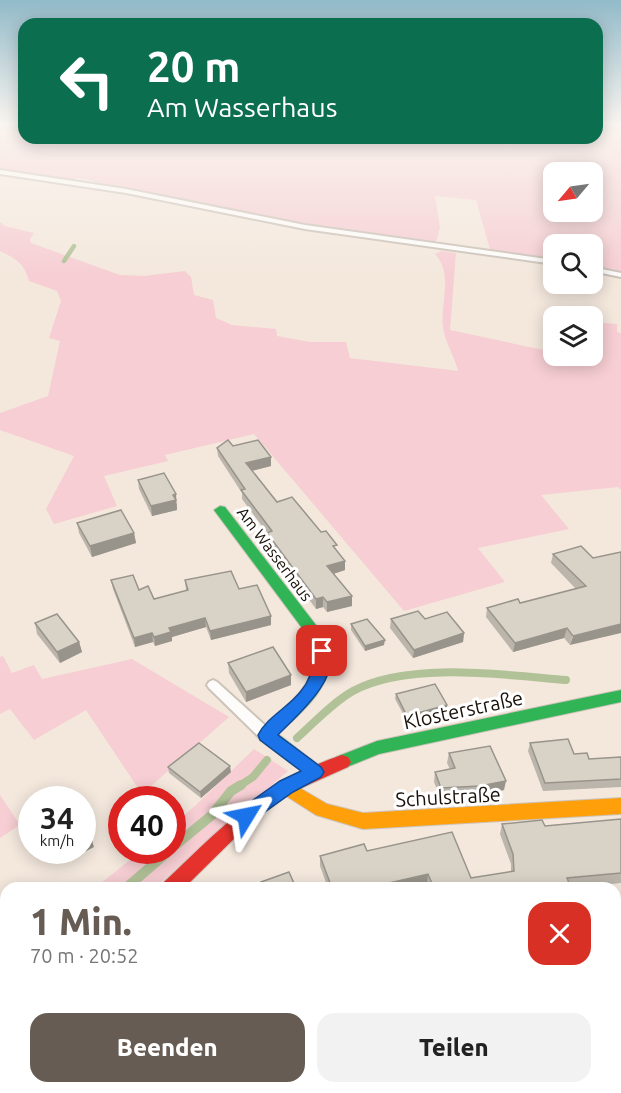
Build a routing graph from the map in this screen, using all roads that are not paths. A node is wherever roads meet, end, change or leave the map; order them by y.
1 (20, 175) edge
2 (543, 260) edge
3 (603, 271) edge
4 (621, 275) edge
5 (220, 510) dead end
6 (213, 685) dead end
7 (621, 696) edge
8 (268, 737) junction
9 (315, 772) junction
10 (286, 787) junction
11 (621, 806) edge
12 (177, 882) edge

1 - 2 lane
3 - 4 lane
5 - 8 street, Am Wasserhaus
6 - 8 lane
7 - 9 street, Klosterstraße
8 - 9 street
9 - 10 street, Klosterstraße
10 - 11 street, Schulstraße
10 - 12 street, Klosterstraße

